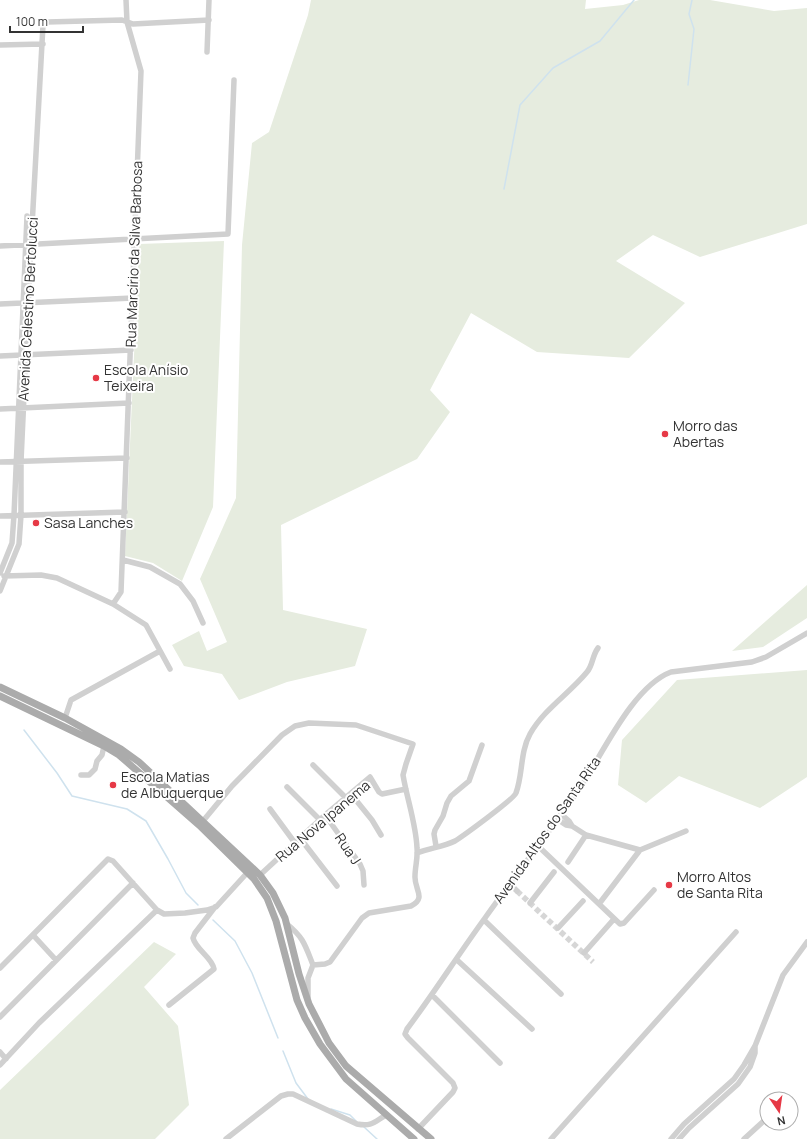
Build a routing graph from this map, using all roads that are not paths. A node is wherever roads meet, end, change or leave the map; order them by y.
1 (126, 0) edge
2 (209, 0) edge
3 (208, 20) junction
4 (127, 22) junction
5 (43, 44) junction
6 (0, 45) edge
7 (207, 52) dead end
8 (234, 80) dead end
9 (26, 216) dead end
10 (135, 240) junction
11 (28, 245) junction
12 (0, 246) edge
13 (133, 298) junction
14 (25, 302) junction
15 (0, 304) edge
16 (131, 350) junction
17 (23, 355) junction
18 (0, 356) edge
19 (129, 403) junction
20 (21, 408) junction
21 (0, 409) edge
22 (127, 458) junction
23 (18, 461) junction
24 (0, 462) edge
25 (125, 512) junction
26 (14, 515) junction
27 (21, 515) junction
28 (0, 516) edge
29 (123, 560) junction
30 (2, 575) edge
31 (0, 591) edge
32 (113, 604) junction
33 (203, 623) dead end
34 (807, 633) edge
35 (598, 648) dead end
36 (160, 652) junction
37 (170, 669) dead end
38 (0, 687) edge
39 (0, 696) edge
40 (65, 718) junction
41 (482, 745) dead end
42 (104, 746) junction
43 (313, 765) dead end
44 (81, 775) dead end
45 (287, 786) dead end
46 (406, 789) junction
47 (351, 794) junction
48 (346, 798) junction
49 (270, 809) dead end
50 (561, 814) junction
51 (325, 815) junction
52 (557, 819) junction
53 (320, 820) junction
54 (203, 821) junction
55 (566, 822) junction
56 (686, 831) dead end
57 (381, 835) dead end
58 (586, 836) junction
59 (300, 838) junction
60 (294, 843) junction
61 (537, 845) junction
62 (436, 846) junction
63 (640, 850) junction
64 (417, 853) junction
65 (568, 862) dead end
66 (554, 872) dead end
67 (247, 873) junction
68 (260, 875) junction
69 (133, 883) junction
70 (510, 884) junction
71 (364, 885) dead end
72 (337, 886) dead end
73 (517, 890) tunnel mouth
74 (654, 890) dead end
75 (583, 901) dead end
76 (530, 903) dead end
77 (599, 904) junction
78 (216, 907) junction
79 (157, 910) junction
80 (614, 919) junction
81 (484, 920) junction
82 (286, 924) junction
83 (558, 928) dead end
84 (736, 932) dead end
85 (33, 935) junction
86 (290, 937) junction
87 (302, 938) junction
88 (807, 942) edge
89 (283, 949) junction
90 (584, 953) dead end
91 (56, 960) junction
92 (457, 960) junction
93 (313, 965) junction
94 (0, 968) edge
95 (561, 994) dead end
96 (432, 995) junction
97 (297, 1000) junction
98 (309, 1004) junction
99 (169, 1005) dead end
100 (0, 1017) edge
101 (532, 1029) dead end
102 (755, 1046) junction
103 (0, 1052) edge
104 (6, 1059) junction
105 (500, 1063) dead end
106 (0, 1065) edge
107 (386, 1115) junction
108 (759, 1125) edge
109 (418, 1128) junction
110 (226, 1139) edge
111 (414, 1139) edge
112 (431, 1139) edge
113 (551, 1139) edge
114 (671, 1139) edge
115 (679, 1139) edge
116 (744, 1139) edge

1 - 4 street, Rua Marcírio da Silva Barbosa
2 - 3 street
3 - 4 street
3 - 7 street
4 - 5 street, Avenida Celestino Bertolucci
4 - 10 street, Rua Marcírio da Silva Barbosa
5 - 6 street
5 - 11 street, Avenida Celestino Bertolucci
8 - 10 street
9 - 11 street, Avenida Celestino Bertolucci
10 - 11 street
10 - 13 street, Rua Marcírio da Silva Barbosa
11 - 12 street
11 - 14 street, Avenida Celestino Bertolucci
13 - 14 street
13 - 16 street, Rua Marcírio da Silva Barbosa
14 - 15 street
14 - 17 street, Avenida Celestino Bertolucci
16 - 17 street
16 - 19 street, Rua Marcírio da Silva Barbosa
17 - 18 street
17 - 20 street, Avenida Celestino Bertolucci
19 - 20 street
19 - 22 street, Rua Marcírio da Silva Barbosa
20 - 21 street
20 - 23 street, Avenida Celestino Bertolucci
22 - 23 street
22 - 25 street, Rua Marcírio da Silva Barbosa
23 - 24 street
23 - 26 street, Avenida Celestino Bertolucci
23 - 27 street, Avenida Celestino Bertolucci
25 - 27 street
25 - 29 street, Rua Marcírio da Silva Barbosa
26 - 27 street
26 - 28 street
26 - 30 street, Avenida Celestino Bertolucci
27 - 30 street, Avenida Celestino Bertolucci
29 - 32 street, Rua Marcírio da Silva Barbosa
29 - 33 street
30 - 31 street, Avenida Celestino Bertolucci
30 - 32 street
32 - 36 street
34 - 50 street, Avenida Altos do Santa Rita
35 - 62 street
36 - 37 street
36 - 40 street
38 - 40 main road
39 - 42 main road
40 - 54 main road
41 - 62 street
42 - 44 street
42 - 67 main road
43 - 48 street
45 - 53 street
46 - 47 street, Rua Nova Ipanema
46 - 54 street
46 - 64 street
47 - 48 street, Rua Nova Ipanema
47 - 57 street
48 - 51 street, Rua Nova Ipanema
49 - 60 street
50 - 52 street, Avenida Altos do Santa Rita
50 - 55 street
51 - 53 street, Rua Nova Ipanema
51 - 71 street, Rua J
52 - 55 street
52 - 61 street, Avenida Altos do Santa Rita
53 - 59 street, Rua Nova Ipanema
54 - 68 main road
55 - 58 street
56 - 63 street
58 - 63 street
58 - 65 street
59 - 60 street, Rua Nova Ipanema
59 - 72 street
60 - 68 street, Rua Nova Ipanema
61 - 70 street, Avenida Altos do Santa Rita
61 - 77 street
62 - 64 street
63 - 77 street
64 - 93 street
66 - 76 street
67 - 78 street
67 - 89 main road
68 - 82 main road
69 - 79 street
69 - 85 street
69 - 91 street
70 - 73 street
70 - 81 street, Avenida Altos do Santa Rita
74 - 80 street
75 - 83 street
77 - 80 street
78 - 79 street
78 - 99 street
79 - 104 street
80 - 90 street
81 - 92 street, Avenida Altos do Santa Rita
81 - 95 street
82 - 86 main road
82 - 87 street
84 - 113 street
85 - 91 street
85 - 94 street
86 - 87 street
86 - 89 main road
86 - 98 main road
87 - 93 street
88 - 102 street
89 - 97 main road
91 - 100 street
92 - 96 street, Avenida Altos do Santa Rita
92 - 101 street
93 - 98 street
96 - 105 street
96 - 109 street, Avenida Altos do Santa Rita
97 - 98 main road
97 - 107 main road
98 - 109 main road
102 - 114 street
102 - 115 street
103 - 104 street
104 - 106 street
107 - 110 street
107 - 111 main road
108 - 116 street
109 - 112 main road

